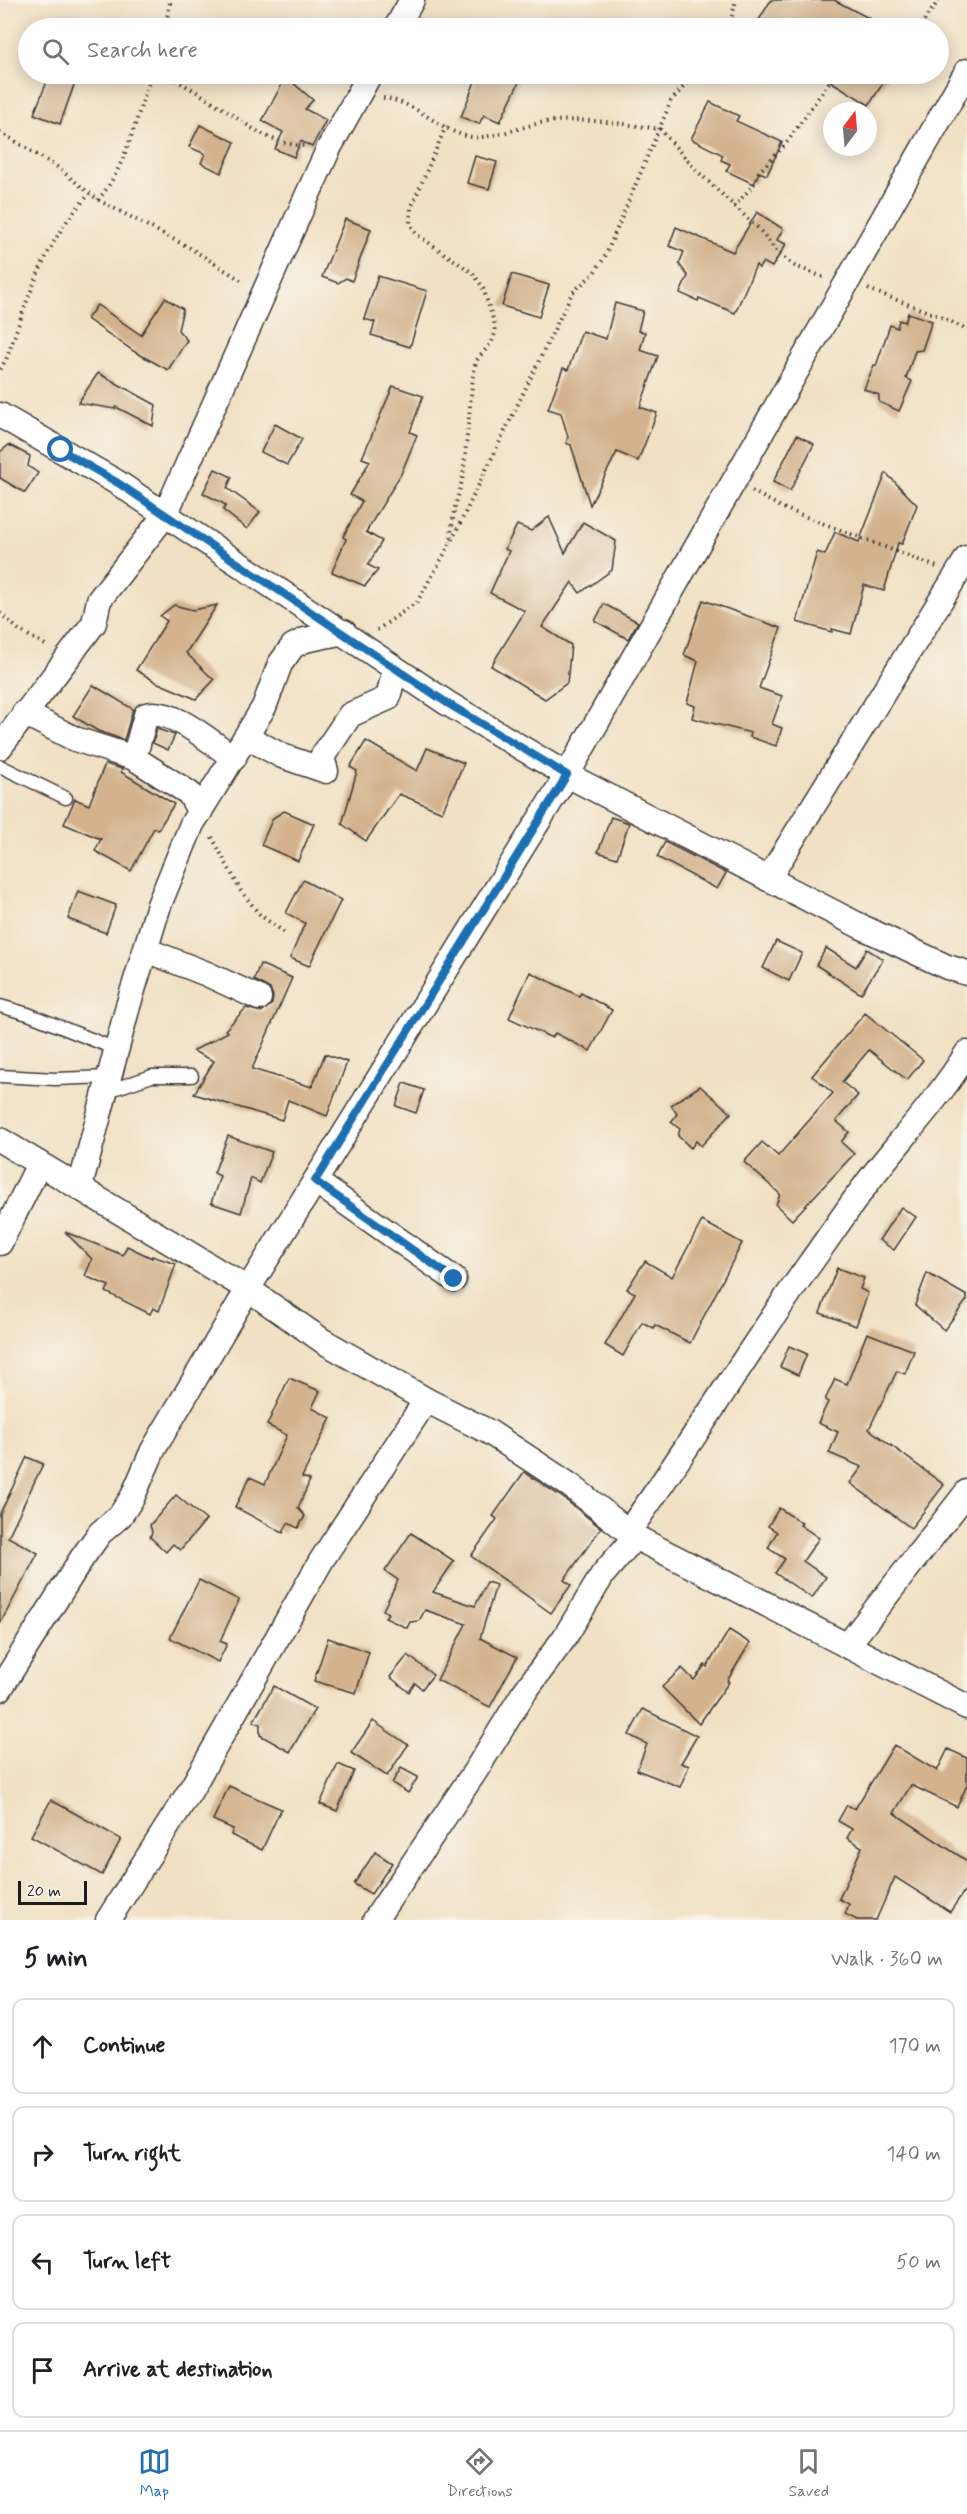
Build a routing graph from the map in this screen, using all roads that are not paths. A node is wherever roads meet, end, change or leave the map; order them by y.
1 (411, 0) edge
2 (401, 18) edge
3 (967, 71) edge
4 (365, 84) edge
5 (0, 415) edge
6 (165, 515) junction
7 (962, 567) edge
8 (352, 638) junction
9 (395, 669) junction
10 (24, 713) junction
11 (246, 737) junction
12 (0, 747) edge
13 (134, 758) junction
14 (234, 758) junction
15 (0, 766) edge
16 (567, 775) junction
17 (66, 798) dead end
18 (200, 812) junction
19 (768, 879) junction
20 (146, 950) junction
21 (967, 973) edge
22 (259, 998) dead end
23 (0, 1006) edge
24 (116, 1049) junction
25 (967, 1053) edge
26 (0, 1076) edge
27 (192, 1076) dead end
28 (107, 1084) junction
29 (0, 1140) edge
30 (39, 1164) junction
31 (315, 1181) junction
32 (80, 1186) junction
33 (0, 1243) edge
34 (454, 1279) dead end
35 (248, 1290) junction
36 (426, 1400) junction
37 (967, 1492) edge
38 (631, 1535) junction
39 (847, 1646) junction
40 (0, 1689) edge
41 (967, 1707) edge
42 (108, 1920) edge
43 (375, 1920) edge

1 - 2 street
3 - 16 street
4 - 6 street
5 - 6 street
6 - 8 street
6 - 10 street
7 - 19 street
8 - 9 street
8 - 11 street
9 - 11 street
9 - 16 street
10 - 12 street
10 - 13 street
11 - 14 street
13 - 14 street
13 - 18 street
14 - 18 street
15 - 17 lane
16 - 19 street
16 - 31 street
18 - 20 street
19 - 21 street
20 - 22 street
20 - 24 street
23 - 24 lane
24 - 28 street
25 - 38 street
26 - 28 lane
27 - 28 lane
28 - 32 street
29 - 30 street
30 - 32 street
30 - 33 street
31 - 34 street
31 - 35 street
32 - 35 street
35 - 36 street
35 - 40 street
36 - 38 street
36 - 42 street
37 - 39 street
38 - 39 street
38 - 43 street
39 - 41 street

